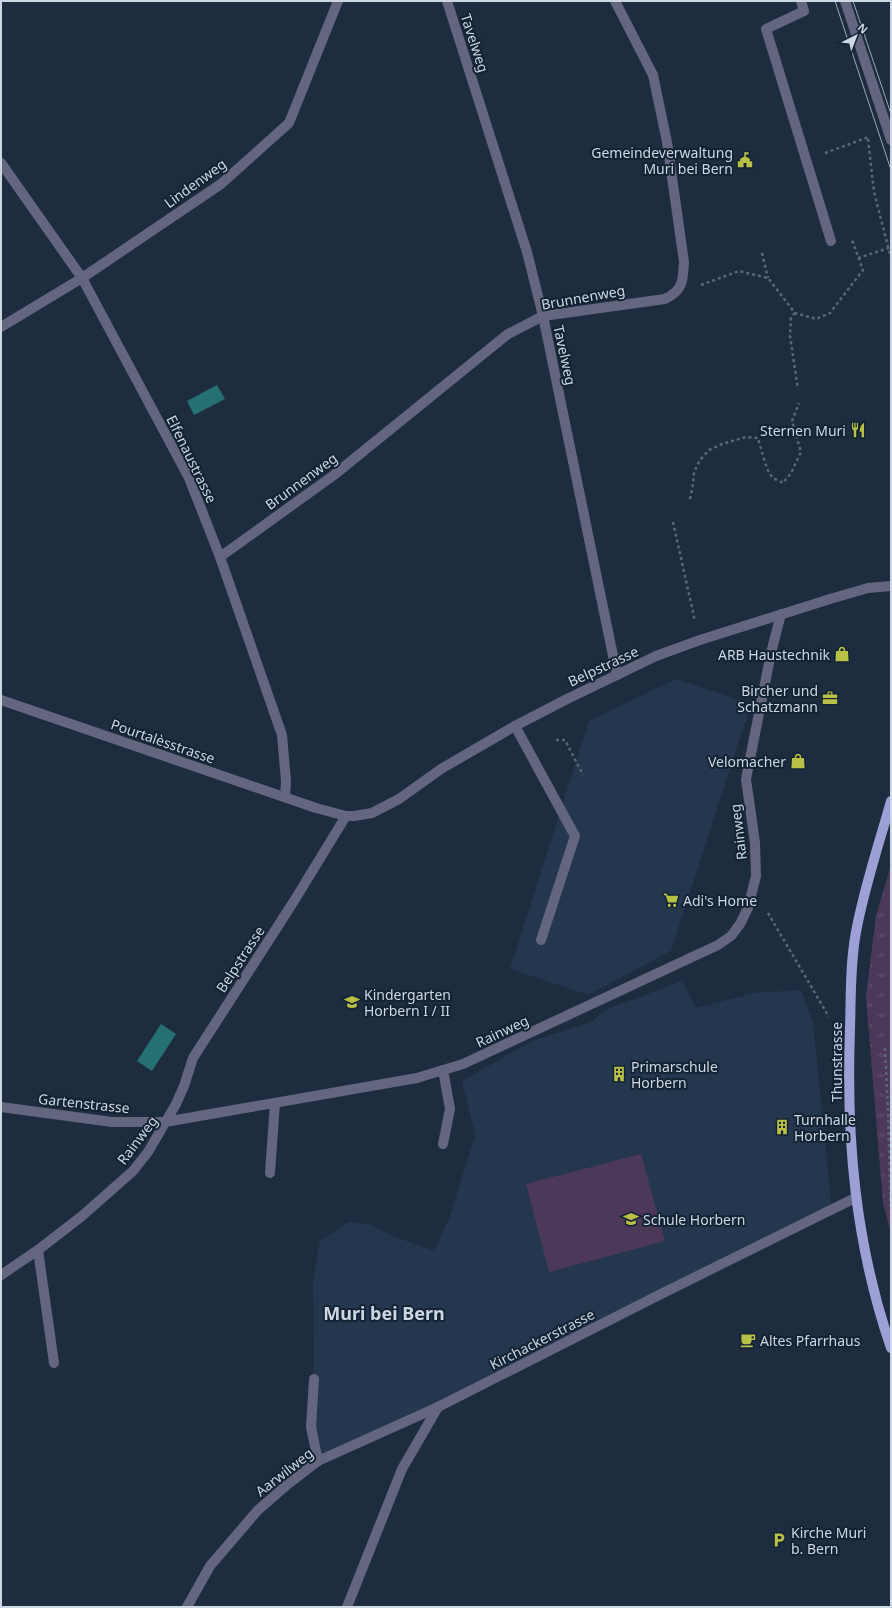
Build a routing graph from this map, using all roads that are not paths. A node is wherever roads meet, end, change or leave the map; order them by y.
1 (338, 1) edge
2 (447, 1) edge
3 (615, 1) edge
4 (801, 1) edge
5 (845, 1) edge
6 (891, 140) edge
7 (1, 163) edge
8 (831, 241) road end
9 (82, 278) junction
10 (543, 316) junction
11 (1, 327) edge
12 (220, 557) junction
13 (891, 586) edge
14 (781, 614) junction
15 (617, 675) junction
16 (1, 700) edge
17 (515, 726) junction
18 (285, 797) junction
19 (891, 801) edge
20 (316, 808) joint
21 (346, 816) junction
22 (541, 940) dead end
23 (443, 1070) junction
24 (275, 1103) junction
25 (1, 1107) edge
26 (165, 1122) junction
27 (443, 1144) dead end
28 (270, 1174) dead end
29 (856, 1198) junction
30 (38, 1250) junction
31 (1, 1275) edge
32 (891, 1348) edge
33 (54, 1363) dead end
34 (314, 1379) dead end
35 (438, 1407) junction
36 (318, 1461) junction
37 (187, 1607) edge
38 (347, 1607) edge

1 - 9 street, Lindenweg
2 - 10 street, Tavelweg
3 - 10 street, Brunnenweg
4 - 8 street
5 - 6 street
7 - 9 street, Elfenaustrasse
9 - 11 street, Lindenweg
9 - 12 street, Elfenaustrasse
10 - 12 street, Brunnenweg
10 - 15 street, Tavelweg
12 - 18 street, Elfenaustrasse
13 - 14 street, Belpstrasse
14 - 15 street, Belpstrasse
14 - 23 street, Rainweg
15 - 17 street, Belpstrasse
16 - 18 street, Pourtalèsstrasse
17 - 21 street, Belpstrasse
17 - 22 street
18 - 20 street, Pourtalèsstrasse
19 - 29 main road, Thunstrasse
20 - 21 street, Belpstrasse
21 - 26 street, Belpstrasse
23 - 24 street, Rainweg
23 - 27 street
24 - 26 street, Rainweg
24 - 28 street
25 - 26 street, Gartenstrasse
26 - 30 street, Rainweg
29 - 32 main road, Thunstrasse
29 - 35 street, Kirchackerstrasse
30 - 31 street, Rainweg
30 - 33 street
34 - 36 street
35 - 36 street, Aarwilweg
35 - 38 street
36 - 37 street, Aarwilweg

